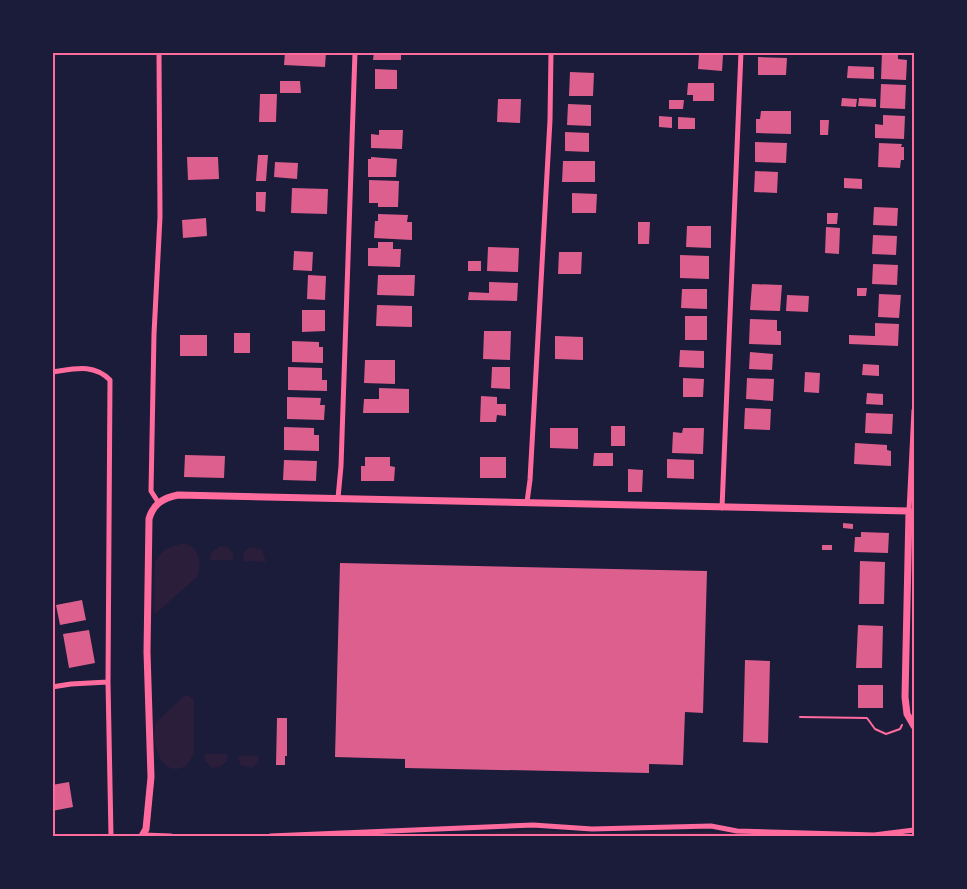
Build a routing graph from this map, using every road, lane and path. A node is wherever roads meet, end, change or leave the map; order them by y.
1 (159, 52) edge
2 (355, 52) edge
3 (551, 52) edge
4 (741, 52) edge
5 (52, 372) edge
6 (915, 410) edge
7 (338, 498) junction
8 (158, 502) junction
9 (527, 502) junction
10 (722, 508) junction
11 (909, 511) junction
12 (108, 682) junction
13 (52, 687) edge
14 (907, 714) junction
15 (800, 717) dead end
16 (915, 726) edge
17 (915, 830) edge
18 (143, 836) edge
19 (111, 837) edge
20 (171, 837) edge
21 (270, 837) edge

1 - 8 street
2 - 7 street
3 - 9 street
4 - 10 street
5 - 12 street
6 - 11 street
7 - 8 street
7 - 9 street
8 - 18 street
9 - 10 street
10 - 11 street
11 - 14 street
12 - 13 street
12 - 19 street
14 - 15 path
14 - 16 street
17 - 21 street
18 - 20 street

